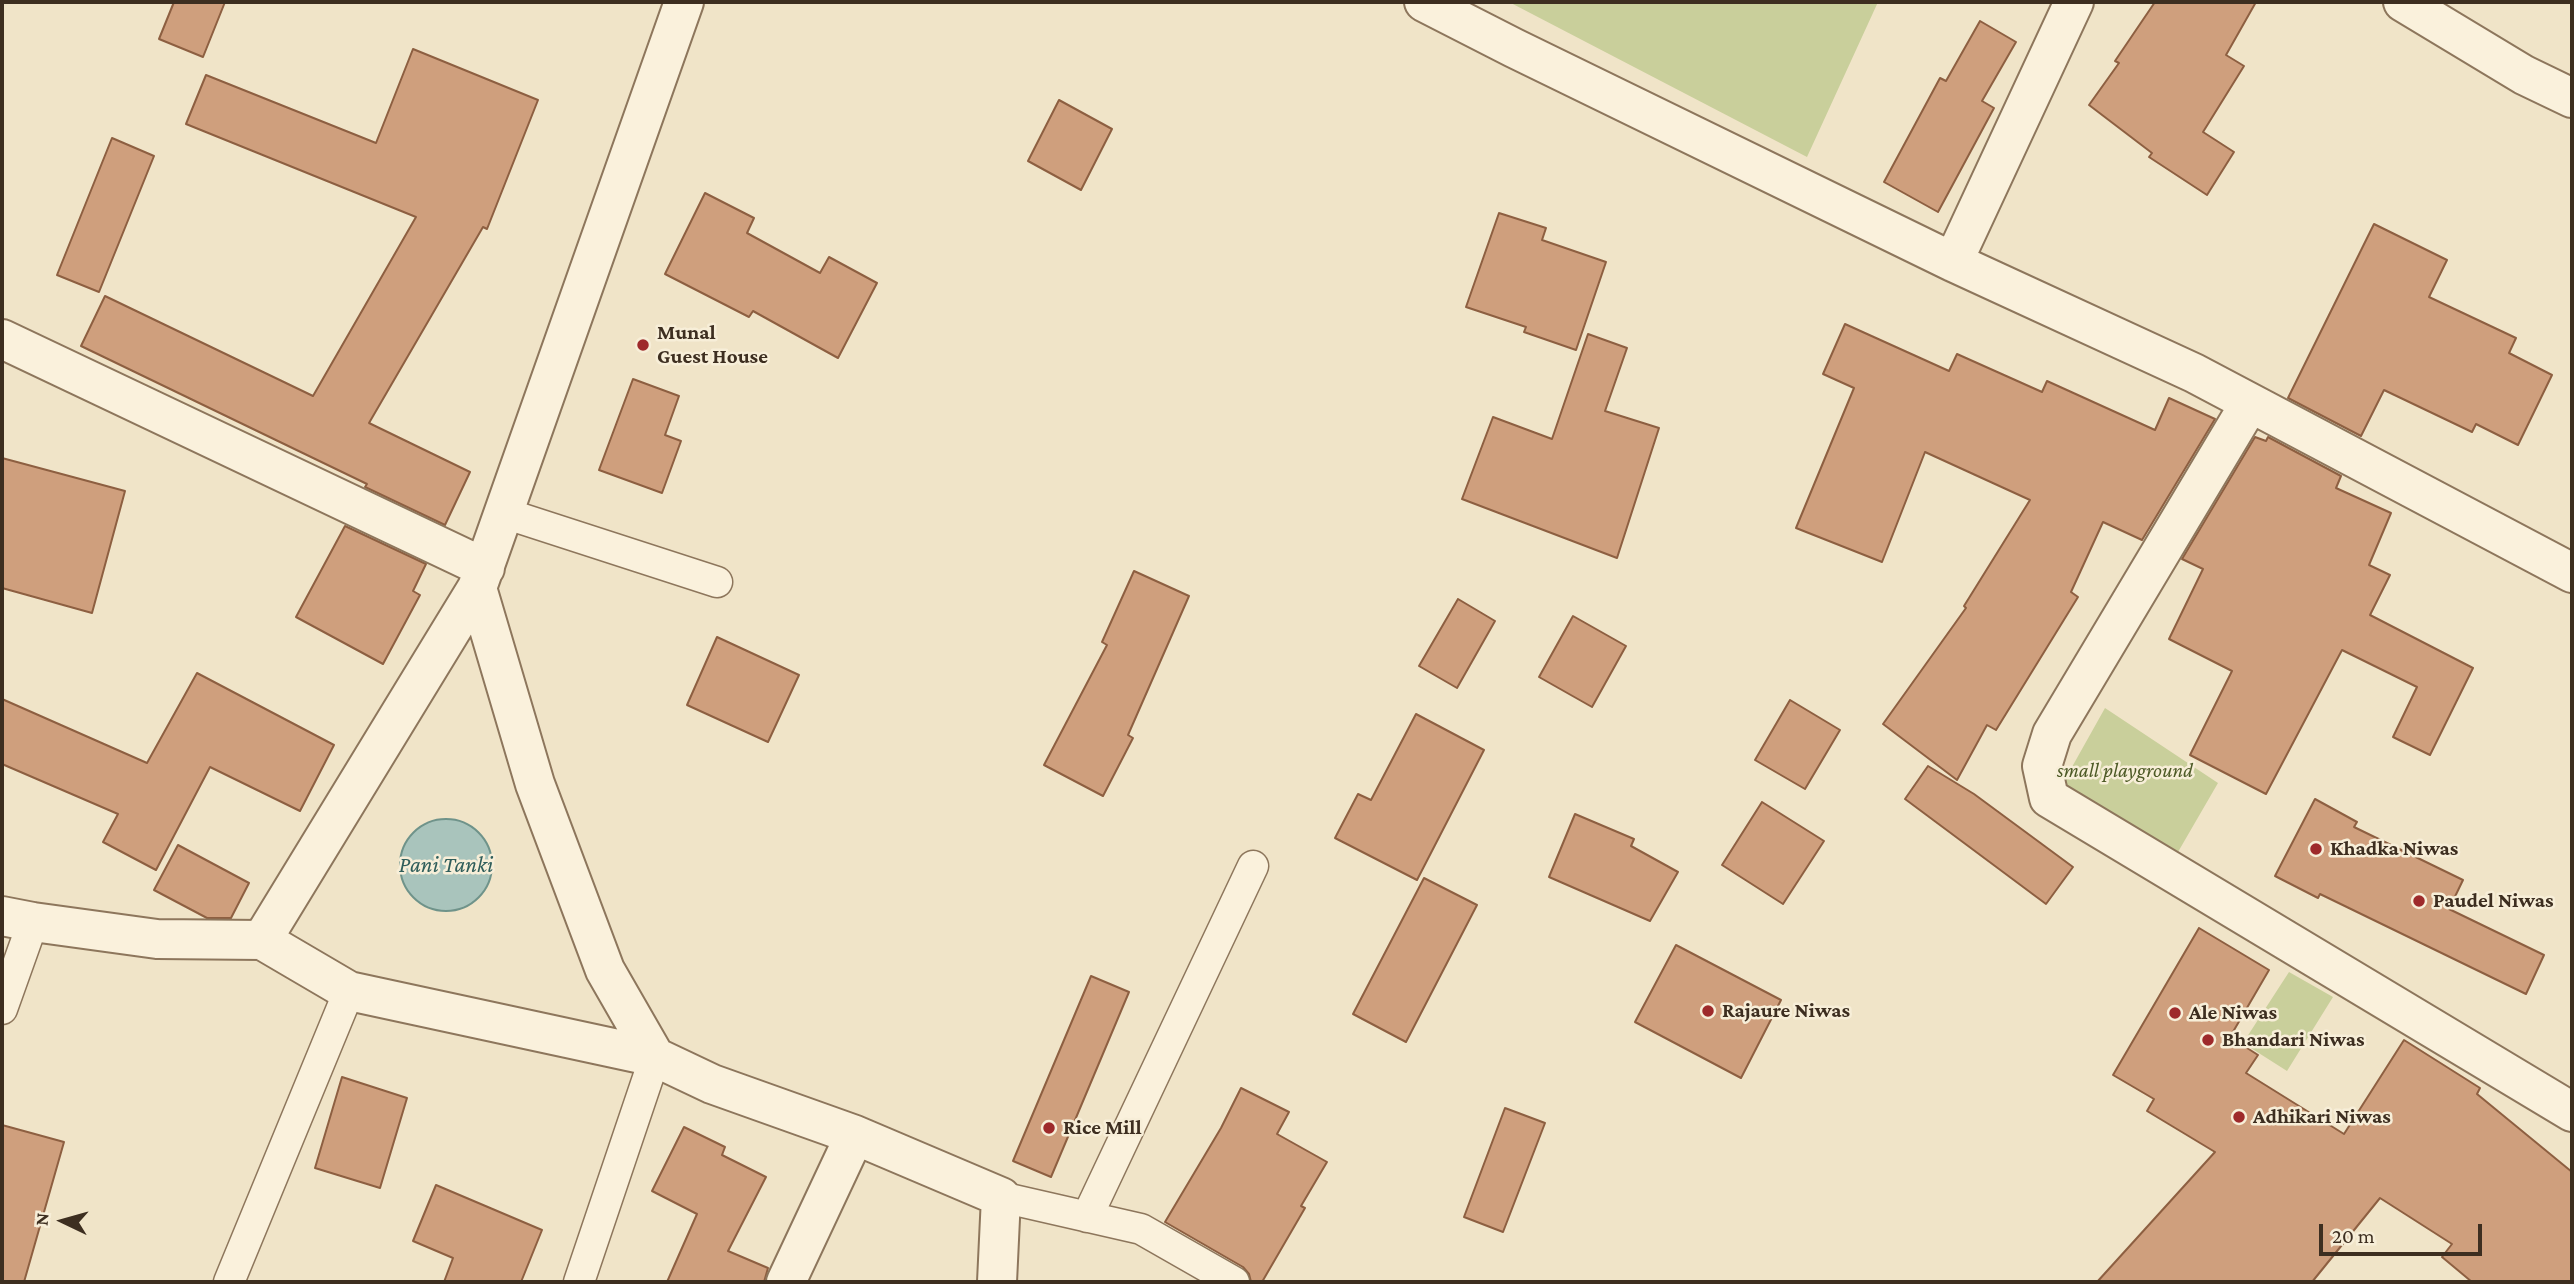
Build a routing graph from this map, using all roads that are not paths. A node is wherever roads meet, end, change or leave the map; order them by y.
1 (684, 2) edge
2 (1424, 2) edge
3 (2074, 2) edge
4 (2403, 2) edge
5 (2572, 98) edge
6 (1953, 262) junction
7 (2, 339) edge
8 (2250, 403) junction
9 (504, 513) junction
10 (2572, 573) edge
11 (481, 578) junction
12 (717, 582) dead end
13 (1253, 866) dead end
14 (18, 919) edge
15 (262, 940) junction
16 (349, 991) junction
17 (2, 1009) edge
18 (655, 1057) junction
19 (2572, 1112) edge
20 (855, 1135) junction
21 (1001, 1197) junction
22 (1087, 1217) junction
23 (229, 1282) edge
24 (579, 1282) edge
25 (786, 1282) edge
26 (997, 1282) edge
27 (1234, 1282) edge

1 - 9 street
2 - 6 street
3 - 6 street
4 - 5 street
6 - 8 street
7 - 11 street
8 - 10 street
8 - 19 street
9 - 11 street
9 - 12 lane
11 - 15 street
11 - 18 street
13 - 22 lane
14 - 15 street
14 - 17 lane
15 - 16 street
16 - 18 street
16 - 23 lane
18 - 20 street
18 - 24 lane
20 - 21 street
20 - 25 street
21 - 22 lane
21 - 26 street
22 - 27 lane

